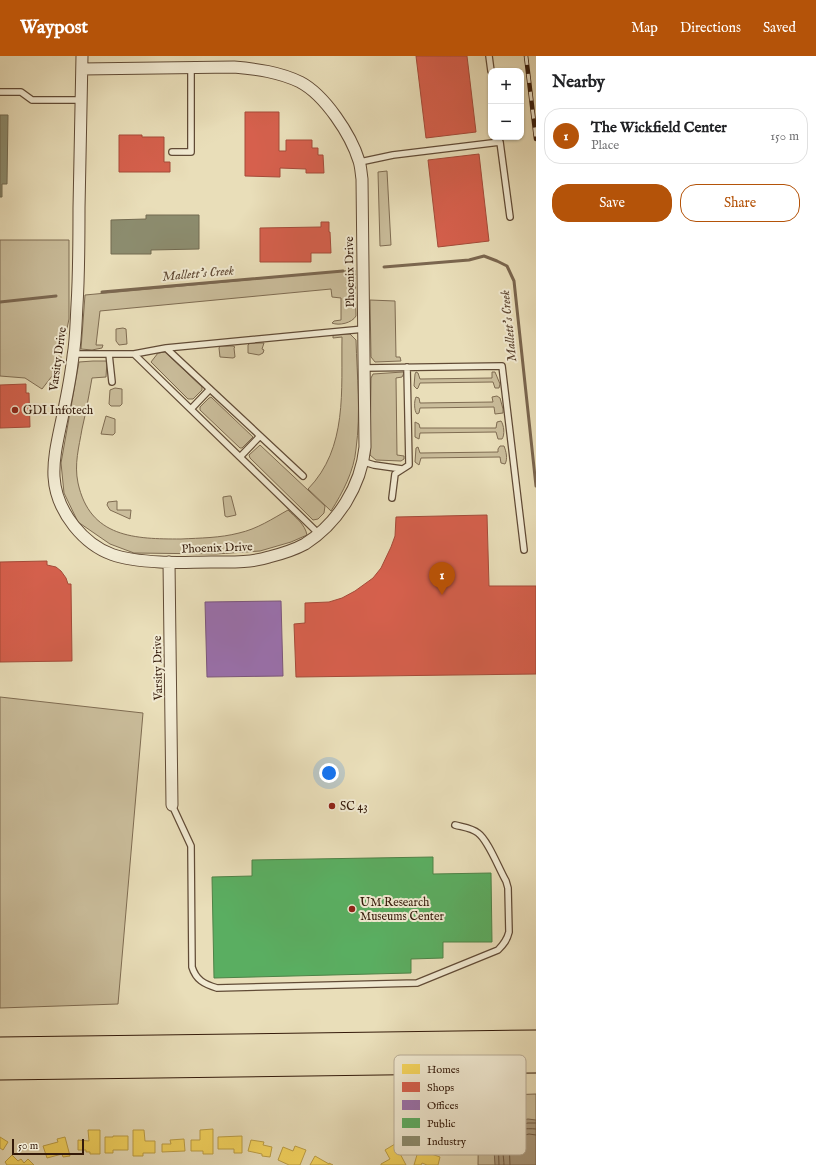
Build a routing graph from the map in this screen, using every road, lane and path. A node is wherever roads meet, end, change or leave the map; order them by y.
1 (82, 56) edge
2 (489, 56) edge
3 (191, 68) junction
4 (491, 68) edge
5 (82, 69) junction
6 (0, 92) edge
7 (82, 100) junction
8 (493, 140) edge
9 (500, 140) edge
10 (172, 152) dead end
11 (360, 162) junction
12 (510, 216) dead end
13 (364, 329) junction
14 (166, 348) junction
15 (74, 354) junction
16 (109, 354) junction
17 (134, 354) junction
18 (407, 367) junction
19 (364, 368) junction
20 (112, 382) dead end
21 (210, 389) junction
22 (191, 409) junction
23 (260, 436) junction
24 (240, 457) junction
25 (364, 462) junction
26 (402, 469) junction
27 (303, 476) dead end
28 (392, 498) dead end
29 (318, 533) junction
30 (524, 550) dead end
31 (169, 562) junction
32 (172, 805) joint
33 (454, 825) dead end
34 (536, 1041) edge
35 (0, 1048) edge
36 (526, 1062) edge
37 (536, 1062) edge
38 (394, 1064) edge
39 (0, 1069) edge

1 - 5 street, Varsity Drive
2 - 4 lane
3 - 5 street, Phoenix Drive
3 - 10 lane
3 - 11 street, Phoenix Drive
5 - 7 street, Varsity Drive
6 - 7 lane
7 - 15 street, Varsity Drive
8 - 11 lane
9 - 12 lane
11 - 13 street, Phoenix Drive
13 - 14 lane
13 - 19 street, Phoenix Drive
14 - 17 lane
14 - 21 lane
15 - 16 lane
15 - 31 street, Varsity Drive
16 - 17 lane
16 - 20 lane
17 - 22 lane
18 - 19 lane
18 - 26 lane
18 - 30 lane
19 - 25 street, Phoenix Drive
21 - 22 lane
21 - 23 lane
22 - 24 lane
23 - 24 lane
23 - 27 lane
24 - 29 lane
25 - 26 lane
25 - 29 street, Phoenix Drive
26 - 28 lane
29 - 31 street, Phoenix Drive
31 - 32 street, Varsity Drive
32 - 33 lane
34 - 35 highway
36 - 37 highway
38 - 39 highway

